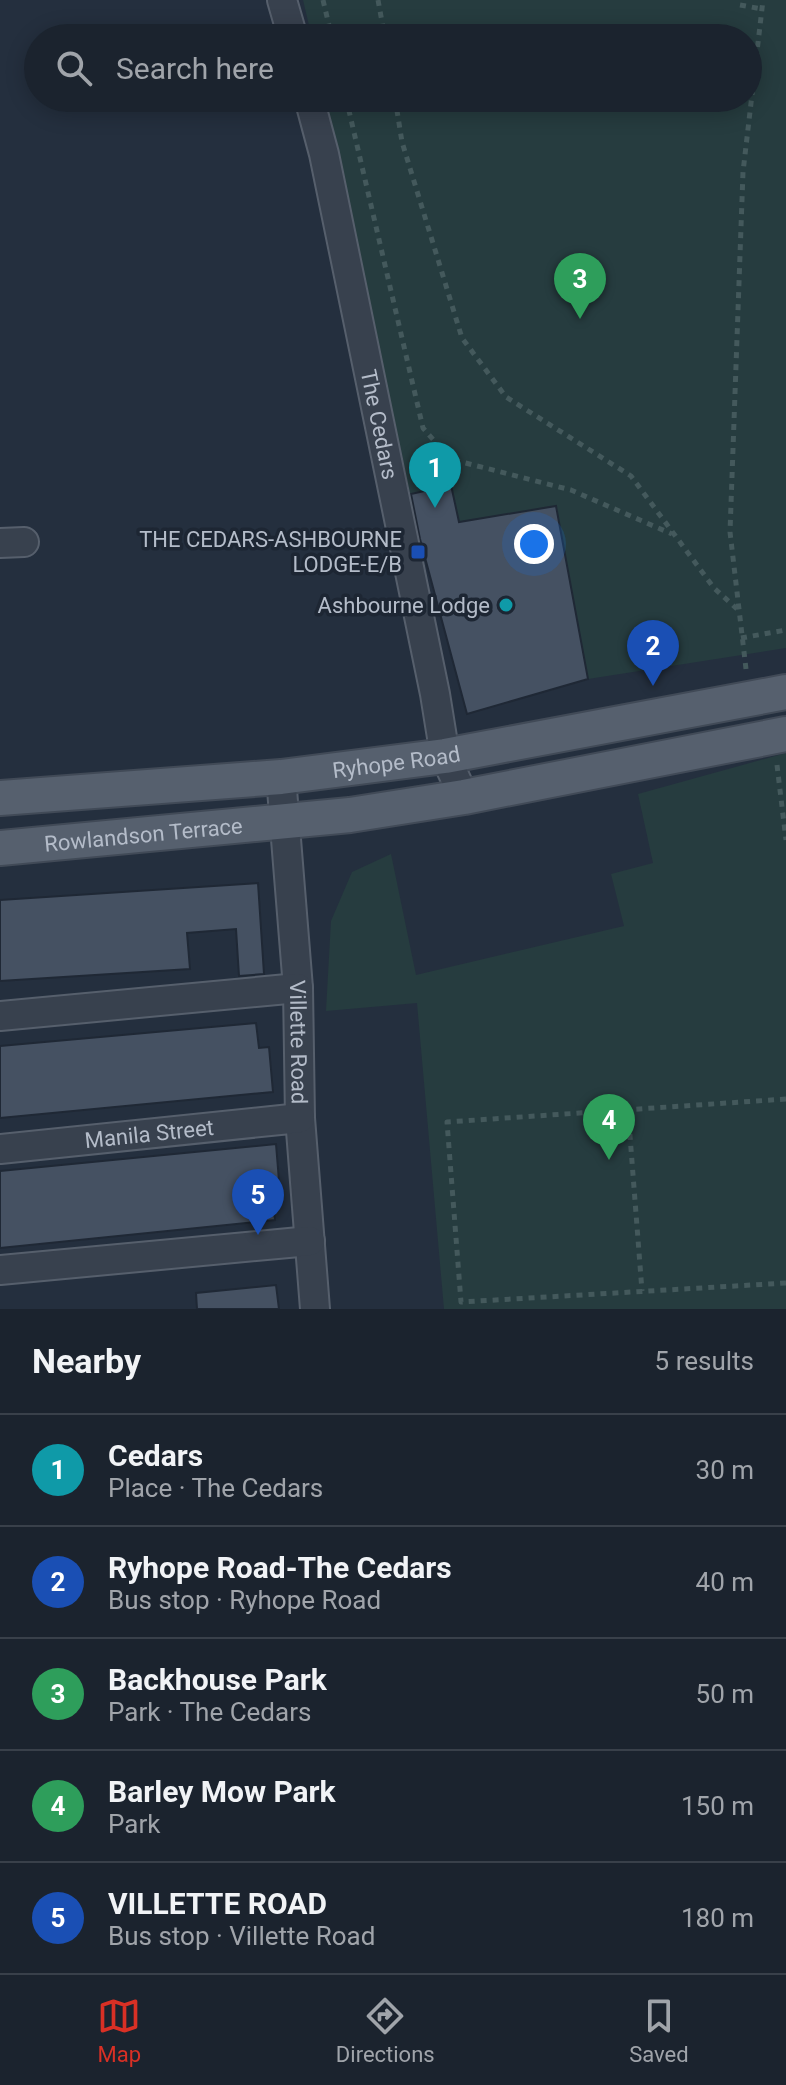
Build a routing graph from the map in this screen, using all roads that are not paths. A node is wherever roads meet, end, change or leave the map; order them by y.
1 (282, 0) edge
2 (289, 24) edge
3 (312, 112) edge
4 (786, 692) edge
5 (779, 736) edge
6 (445, 756) junction
7 (281, 777) junction
8 (464, 797) junction
9 (0, 798) edge
10 (285, 822) junction
11 (0, 848) edge
12 (298, 988) junction
13 (0, 1016) edge
14 (300, 1118) junction
15 (0, 1149) edge
16 (310, 1241) junction
17 (0, 1270) edge
18 (315, 1309) edge

1 - 2 street
3 - 6 street, The Cedars
4 - 6 main road, Ryhope Road
5 - 8 main road, Ryhope Road
6 - 7 main road, Ryhope Road
6 - 8 street, The Cedars
7 - 9 main road, Ryhope Road
7 - 10 street, Villette Road
8 - 10 main road, Ryhope Road
10 - 11 main road, Rowlandson Terrace
10 - 12 street, Villette Road
12 - 13 street
12 - 14 street, Villette Road
14 - 15 street, Manila Street
14 - 16 street, Villette Road
16 - 17 street
16 - 18 street, Villette Road

